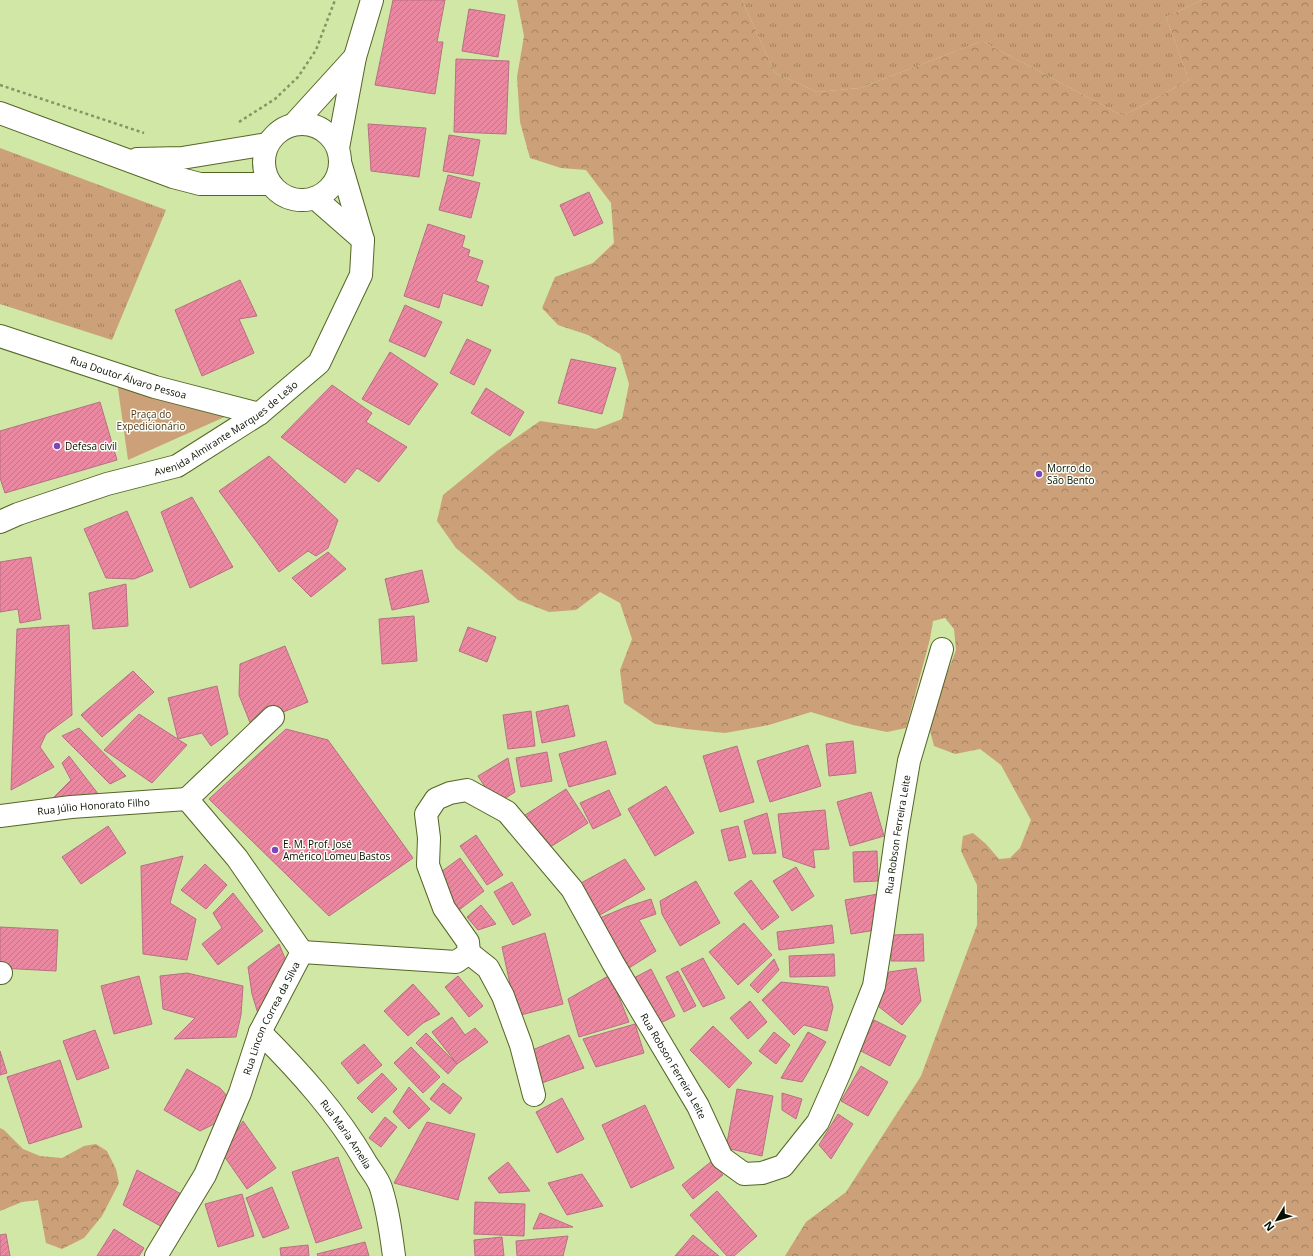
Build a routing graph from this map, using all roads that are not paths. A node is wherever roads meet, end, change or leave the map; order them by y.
1 (372, 0) edge
2 (355, 57) junction
3 (0, 113) edge
4 (294, 124) junction
5 (267, 144) junction
6 (339, 155) junction
7 (126, 159) junction
8 (270, 184) junction
9 (314, 198) junction
10 (363, 240) junction
11 (0, 336) edge
12 (259, 414) junction
13 (0, 522) edge
14 (942, 649) dead end
15 (274, 717) dead end
16 (187, 799) junction
17 (0, 816) edge
18 (302, 952) junction
19 (469, 953) junction
20 (260, 1032) junction
21 (534, 1095) dead end
22 (156, 1256) edge
23 (394, 1256) edge

1 - 2 street
2 - 4 street
2 - 6 street
3 - 7 street
4 - 5 street
4 - 6 street
5 - 7 street
5 - 8 street
6 - 9 street
6 - 10 street, Avenida Almirante Marques de Leão
7 - 8 street
8 - 9 street
9 - 10 street
10 - 12 street, Avenida Almirante Marques de Leão
11 - 12 street, Rua Doutor Álvaro Pessoa
12 - 13 street, Avenida Almirante Marques de Leão
14 - 19 street, Rua Robson Ferreira Leite
15 - 16 street
16 - 17 street, Rua Júlio Honorato Filho
16 - 18 street, Rua Lincon Correa da Silva
18 - 19 street
18 - 20 street, Rua Lincon Correa da Silva
19 - 21 street
20 - 22 street, Rua Lincon Correa da Silva
20 - 23 street, Rua Maria Amelia

